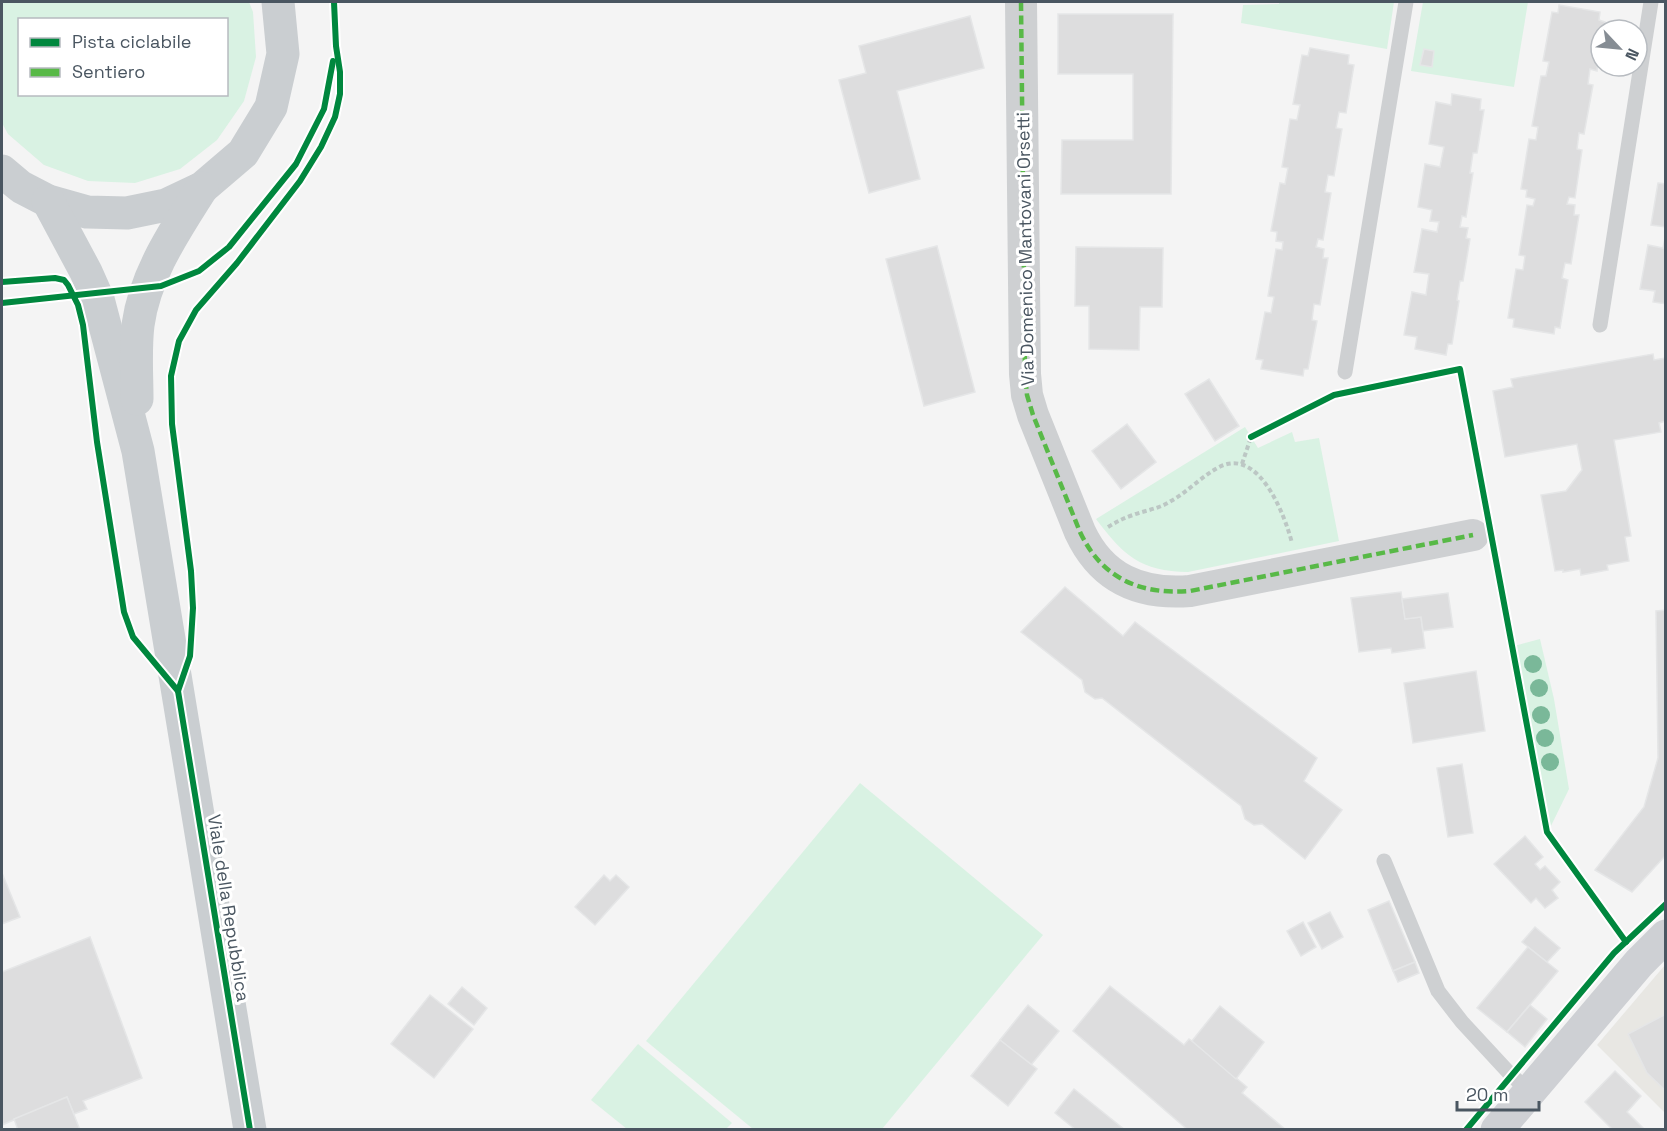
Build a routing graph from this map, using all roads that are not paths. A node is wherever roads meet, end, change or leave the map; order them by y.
1 (278, 2) edge
2 (1021, 2) edge
3 (1406, 2) edge
4 (1651, 2) edge
5 (18, 187) edge
6 (202, 188) junction
7 (1600, 325) dead end
8 (1345, 372) dead end
9 (138, 451) junction
10 (1473, 535) dead end
11 (1384, 861) dead end
12 (1665, 936) edge
13 (1529, 1091) junction
14 (250, 1130) edge
15 (1497, 1130) edge

1 - 6 main road, Viale della Repubblica
2 - 10 street, Via Domenico Mantovani Orsetti
3 - 8 lane
4 - 7 lane
5 - 6 main road, Viale della Repubblica
5 - 9 main road, Viale della Repubblica
6 - 9 main road, Viale della Repubblica
9 - 14 main road, Viale della Repubblica
11 - 13 lane
12 - 13 street
13 - 15 street

